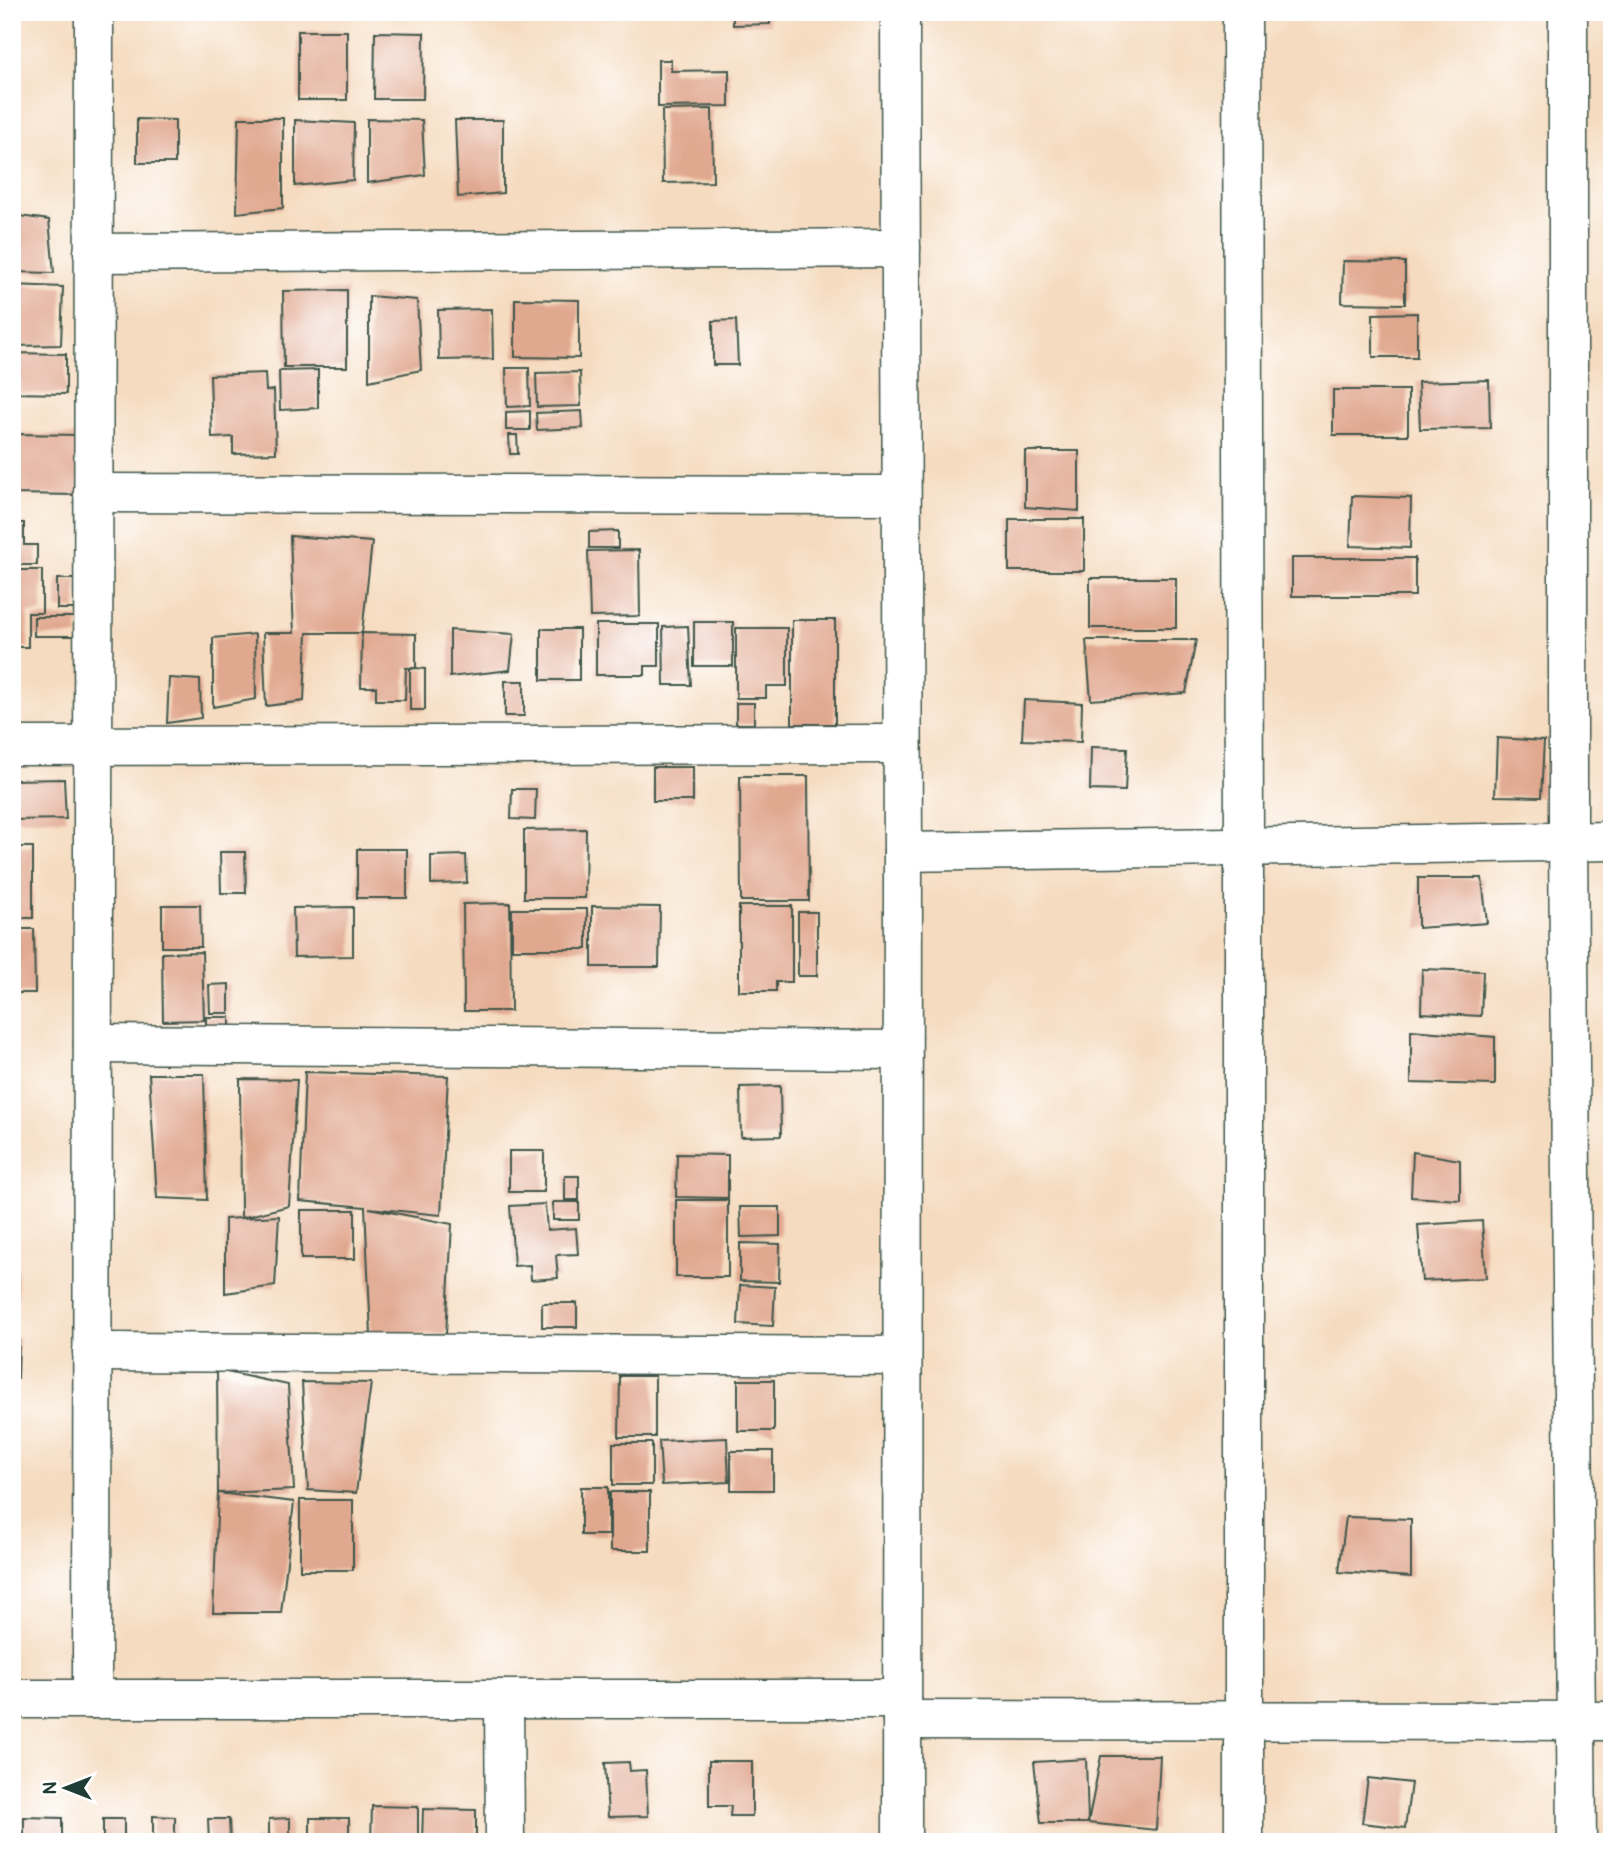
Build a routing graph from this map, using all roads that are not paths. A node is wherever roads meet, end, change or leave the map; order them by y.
1 (94, 12) edge
2 (901, 12) edge
3 (1242, 12) edge
4 (1568, 12) edge
5 (901, 248) junction
6 (93, 253) junction
7 (93, 493) junction
8 (901, 495) junction
9 (901, 744) junction
10 (93, 746) junction
11 (12, 747) edge
12 (1568, 841) junction
13 (1612, 841) edge
14 (1244, 846) junction
15 (902, 852) junction
16 (93, 1044) junction
17 (901, 1050) junction
18 (92, 1352) junction
19 (901, 1356) junction
20 (12, 1699) edge
21 (92, 1699) junction
22 (504, 1699) junction
23 (902, 1709) junction
24 (1244, 1720) junction
25 (1594, 1721) edge
26 (505, 1842) edge
27 (902, 1842) edge
28 (1244, 1842) edge
29 (1577, 1842) edge

1 - 6 street
2 - 5 street
3 - 14 street
4 - 12 street
5 - 6 street
5 - 8 street
6 - 7 street
7 - 8 street
7 - 10 street
8 - 9 street
9 - 10 street
9 - 15 street
10 - 11 street
10 - 16 street
12 - 13 street
12 - 14 street
12 - 25 street
14 - 15 street
14 - 24 street
15 - 17 street
16 - 17 street
16 - 18 street
17 - 19 street
18 - 19 street
18 - 21 street
19 - 23 street
20 - 21 street
21 - 22 street
22 - 23 street
22 - 26 street
23 - 24 street
23 - 27 street
24 - 25 street
24 - 28 street
25 - 29 street

